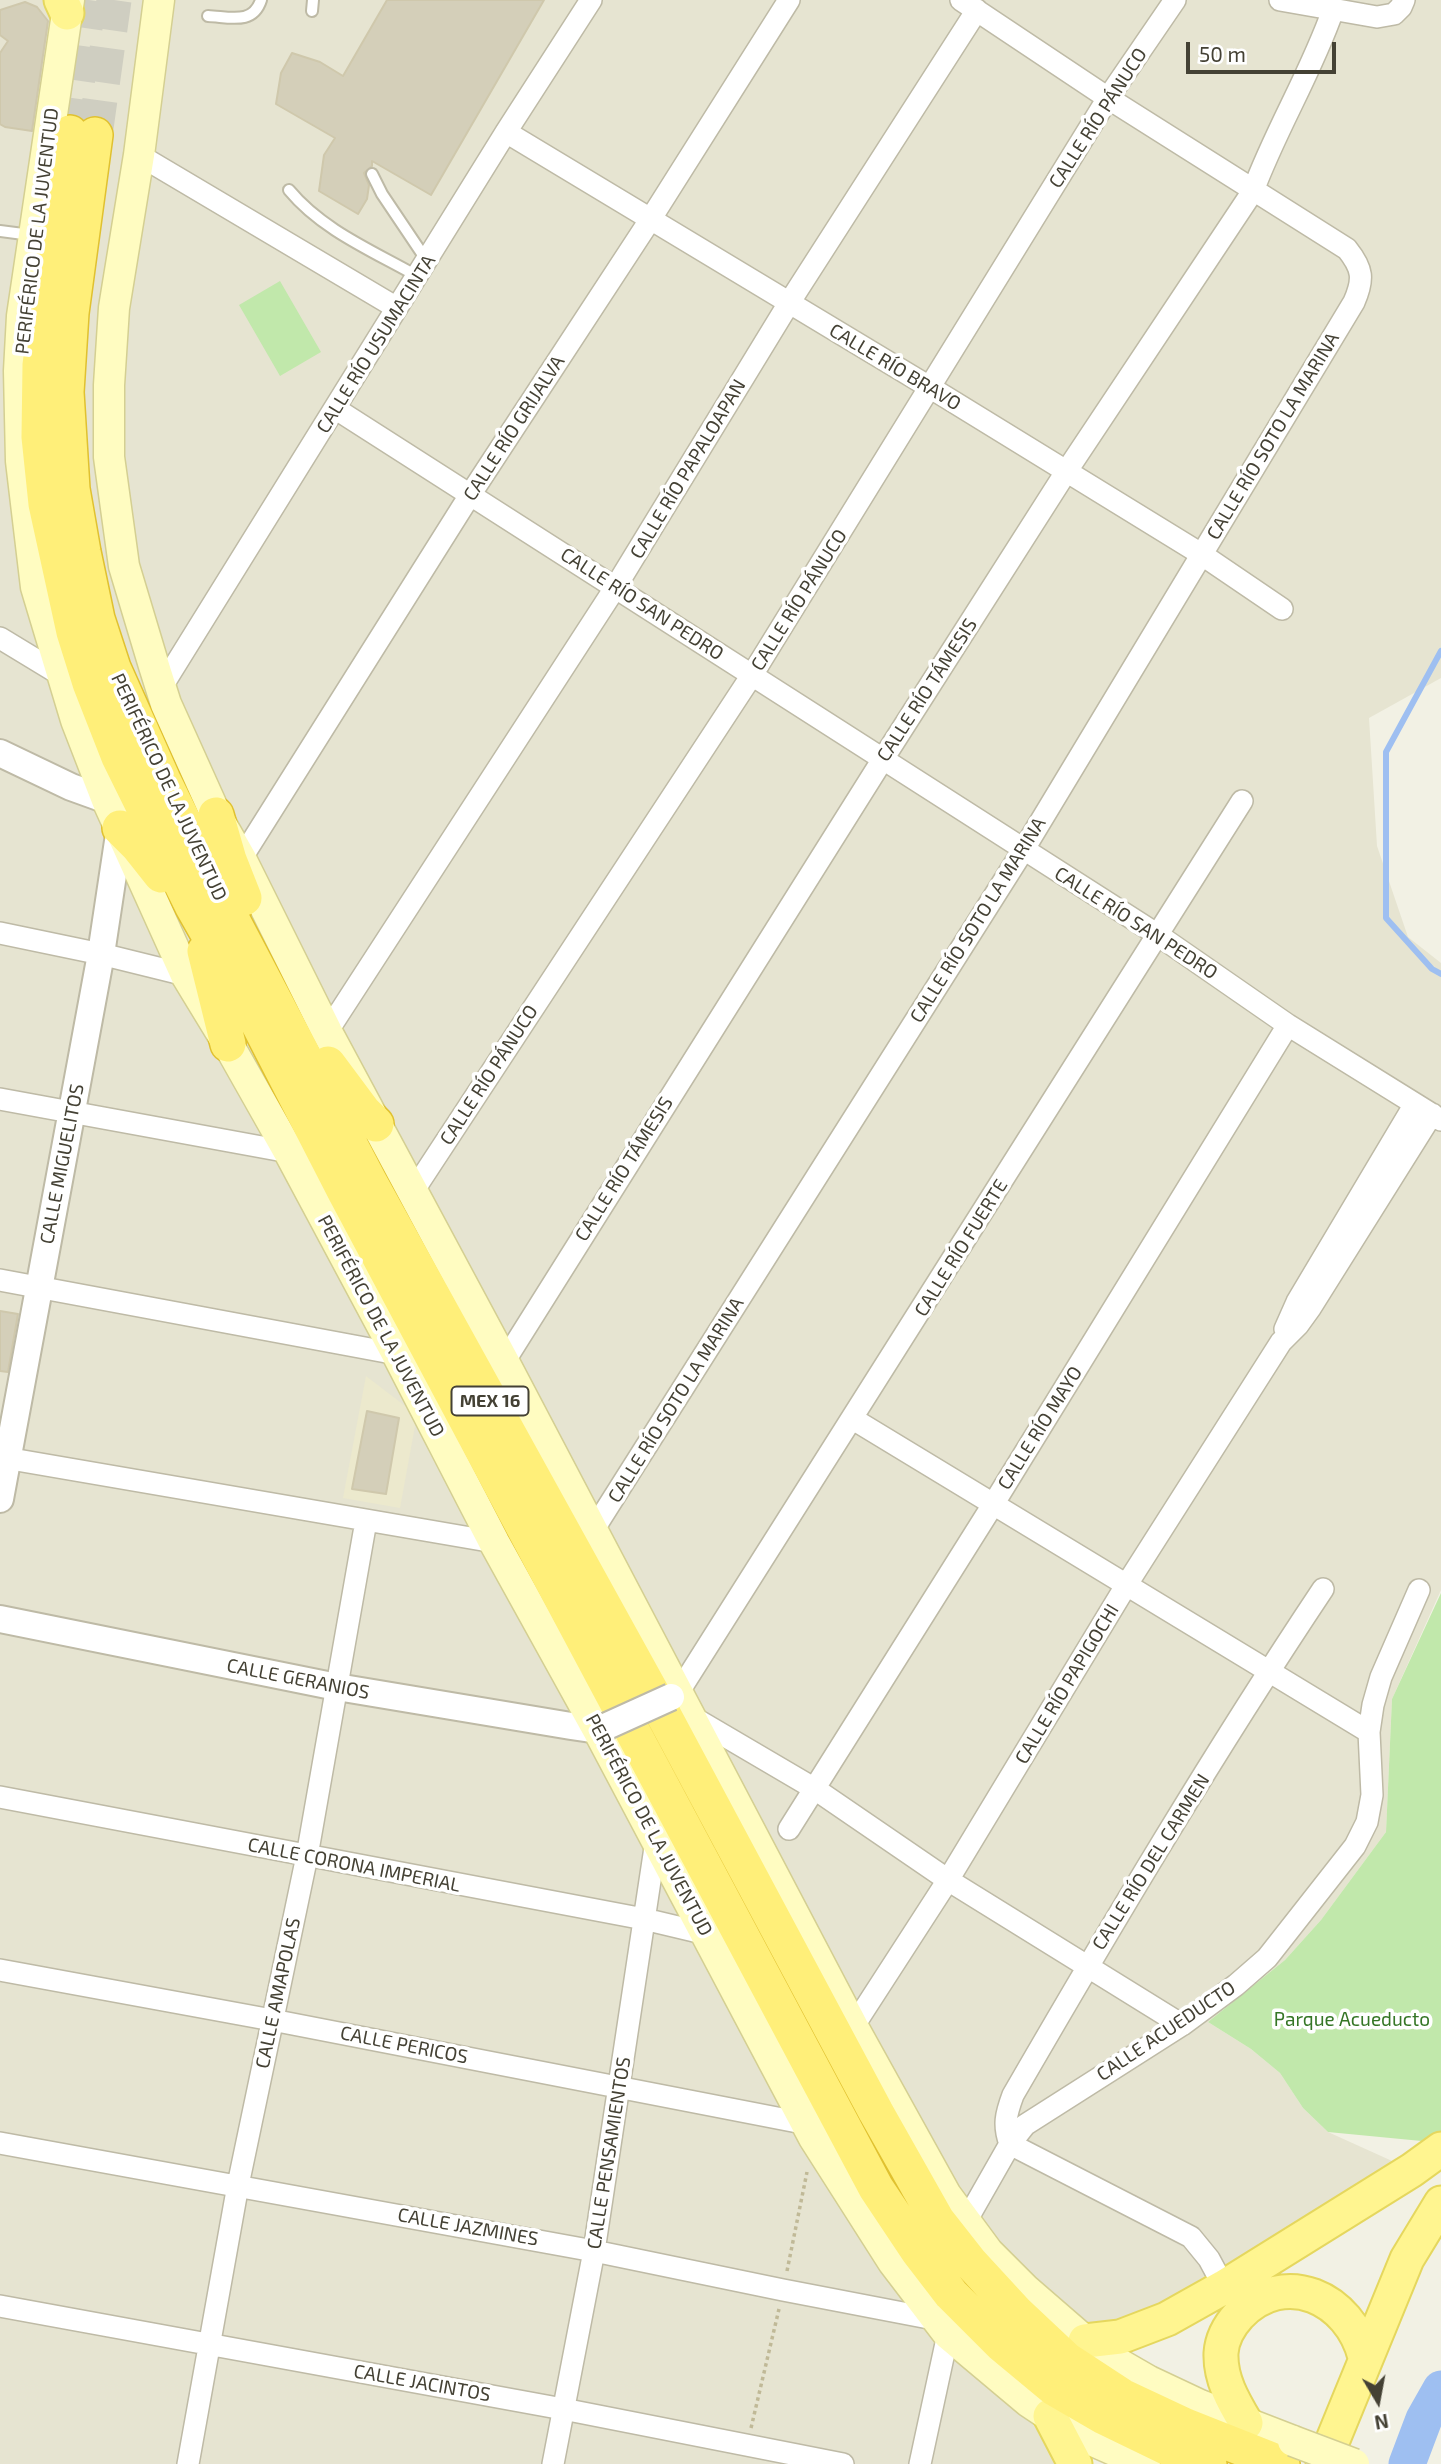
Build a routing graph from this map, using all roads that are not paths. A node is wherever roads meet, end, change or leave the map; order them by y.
1 (159, 0) edge
2 (261, 0) edge
3 (591, 0) edge
4 (789, 0) edge
5 (1175, 0) edge
6 (1280, 0) edge
7 (1404, 0) edge
8 (66, 4) edge
9 (969, 5) edge
10 (1333, 10) junction
11 (208, 16) dead end
12 (1108, 97) junction
13 (506, 132) junction
14 (139, 155) junction
15 (372, 174) dead end
16 (289, 190) dead end
17 (1253, 191) junction
18 (650, 220) junction
19 (0, 231) edge
20 (34, 236) junction
21 (422, 268) junction
22 (789, 303) junction
23 (397, 308) junction
24 (931, 388) junction
25 (336, 409) junction
26 (1066, 472) junction
27 (470, 495) junction
28 (1201, 554) junction
29 (615, 588) junction
30 (1282, 609) dead end
31 (0, 638) edge
32 (752, 675) junction
33 (61, 676) junction
34 (161, 688) junction
35 (0, 753) edge
36 (883, 759) junction
37 (1242, 801) dead end
38 (113, 814) junction
39 (216, 815) junction
40 (1024, 849) junction
41 (241, 859) junction
42 (199, 918) junction
43 (0, 933) edge
44 (1158, 935) junction
45 (101, 954) junction
46 (186, 975) junction
47 (281, 1010) junction
48 (1287, 1025) junction
49 (327, 1032) junction
50 (228, 1044) junction
51 (0, 1099) edge
52 (72, 1112) junction
53 (1429, 1112) edge
54 (376, 1124) junction
55 (289, 1152) junction
56 (412, 1193) junction
57 (0, 1280) edge
58 (40, 1287) junction
59 (397, 1354) junction
60 (504, 1362) junction
61 (853, 1419) junction
62 (4, 1457) edge
63 (0, 1499) edge
64 (994, 1503) junction
65 (366, 1521) junction
66 (592, 1532) junction
67 (494, 1542) junction
68 (1127, 1584) junction
69 (1323, 1589) dead end
70 (1419, 1590) dead end
71 (0, 1619) edge
72 (1268, 1671) junction
73 (337, 1687) junction
74 (679, 1702) junction
75 (603, 1728) junction
76 (1369, 1732) junction
77 (815, 1789) junction
78 (0, 1797) edge
79 (789, 1829) dead end
80 (656, 1841) junction
81 (307, 1856) junction
82 (948, 1880) junction
83 (644, 1919) junction
84 (707, 1934) junction
85 (1088, 1965) junction
86 (0, 1970) edge
87 (272, 2020) junction
88 (1182, 2025) junction
89 (853, 2028) junction
90 (619, 2087) junction
91 (808, 2124) junction
92 (0, 2143) edge
93 (1010, 2144) junction
94 (1441, 2149) edge
95 (238, 2185) junction
96 (1441, 2203) edge
97 (965, 2223) junction
98 (594, 2250) junction
99 (1224, 2287) junction
100 (0, 2306) edge
101 (942, 2326) junction
102 (1085, 2341) junction
103 (208, 2344) junction
104 (1365, 2357) junction
105 (563, 2409) junction
106 (1050, 2416) junction
107 (1246, 2423) junction
108 (1288, 2452) edge
109 (188, 2464) edge
110 (553, 2464) edge
111 (844, 2464) edge
112 (920, 2464) edge
113 (1075, 2464) edge
114 (1145, 2464) edge
115 (1209, 2464) edge
116 (1323, 2464) edge
117 (1354, 2464) edge

1 - 14 main road, PERIFÉRICO DE LA JUVENTUD
2 - 11 lane
3 - 13 street, CALLE RÍO USUMACINTA
4 - 18 street, CALLE RÍO GRIJALVA
5 - 12 street, CALLE RÍO PÁNUCO
6 - 10 street
7 - 10 street
8 - 20 main road, PERIFÉRICO DE LA JUVENTUD
9 - 12 street
9 - 22 street, CALLE RÍO PAPALOAPAN
10 - 17 street, CALLE RÍO TÁMESIS
12 - 17 street
12 - 24 street, CALLE RÍO PÁNUCO
13 - 18 street, CALLE RÍO BRAVO
13 - 21 street, CALLE RÍO USUMACINTA
14 - 23 street
14 - 34 main road, PERIFÉRICO DE LA JUVENTUD
15 - 21 lane
16 - 21 lane
17 - 26 street, CALLE RÍO TÁMESIS
17 - 28 street, CALLE RÍO SOTO LA MARINA
18 - 22 street, CALLE RÍO BRAVO
18 - 27 street, CALLE RÍO GRIJALVA
19 - 20 lane
20 - 33 main road, PERIFÉRICO DE LA JUVENTUD
21 - 23 street, CALLE RÍO USUMACINTA
22 - 24 street, CALLE RÍO BRAVO
22 - 29 street, CALLE RÍO PAPALOAPAN
23 - 25 street, CALLE RÍO USUMACINTA
24 - 26 street, CALLE RÍO BRAVO
24 - 32 street, CALLE RÍO PÁNUCO
25 - 27 street, CALLE RÍO SAN PEDRO
25 - 34 street, CALLE RÍO USUMACINTA
26 - 28 street, CALLE RÍO BRAVO
26 - 36 street, CALLE RÍO TÁMESIS
27 - 29 street, CALLE RÍO SAN PEDRO
27 - 41 street, CALLE RÍO GRIJALVA
28 - 30 street, CALLE RÍO BRAVO
28 - 40 street, CALLE RÍO SOTO LA MARINA
29 - 32 street, CALLE RÍO SAN PEDRO
29 - 49 street, CALLE RÍO PAPALOAPAN
31 - 33 street
32 - 36 street, CALLE RÍO SAN PEDRO
32 - 56 street, CALLE RÍO PÁNUCO
33 - 38 main road, PERIFÉRICO DE LA JUVENTUD
34 - 39 main road, PERIFÉRICO DE LA JUVENTUD
35 - 38 street
36 - 40 street, CALLE RÍO SAN PEDRO
36 - 60 street, CALLE RÍO TÁMESIS
37 - 44 street, CALLE RÍO FUERTE
38 - 42 highway
38 - 45 street, CALLE MIGUELITOS
38 - 46 main road, PERIFÉRICO DE LA JUVENTUD
39 - 41 main road, PERIFÉRICO DE LA JUVENTUD
39 - 47 highway
40 - 44 street, CALLE RÍO SAN PEDRO
40 - 66 street, CALLE RÍO SOTO LA MARINA
41 - 49 main road, PERIFÉRICO DE LA JUVENTUD
42 - 47 highway, PERIFÉRICO DE LA JUVENTUD / MEX 16
42 - 50 highway
42 - 115 highway, PERIFÉRICO DE LA JUVENTUD / MEX 16
43 - 45 street
44 - 48 street, CALLE RÍO SAN PEDRO
44 - 61 street, CALLE RÍO FUERTE
45 - 46 street
45 - 52 street, CALLE MIGUELITOS
46 - 50 main road, PERIFÉRICO DE LA JUVENTUD
47 - 54 highway
47 - 108 highway, PERIFÉRICO DE LA JUVENTUD / MEX 16
48 - 53 street, CALLE RÍO SAN PEDRO
48 - 64 street, CALLE RÍO MAYO
49 - 54 main road, PERIFÉRICO DE LA JUVENTUD
50 - 55 main road, PERIFÉRICO DE LA JUVENTUD
51 - 52 street
52 - 55 street
52 - 58 street, CALLE MIGUELITOS
53 - 68 street, CALLE RÍO PAPIGOCHI
54 - 56 main road, PERIFÉRICO DE LA JUVENTUD
55 - 59 main road, PERIFÉRICO DE LA JUVENTUD
56 - 60 main road, PERIFÉRICO DE LA JUVENTUD
57 - 58 street
58 - 59 street
58 - 62 street, CALLE MIGUELITOS
59 - 67 main road, PERIFÉRICO DE LA JUVENTUD
60 - 66 main road, PERIFÉRICO DE LA JUVENTUD
61 - 64 street
61 - 74 street, CALLE RÍO FUERTE
62 - 63 street, CALLE MIGUELITOS
62 - 65 street
64 - 68 street
64 - 77 street, CALLE RÍO MAYO
65 - 67 street
65 - 73 street, CALLE AMAPOLAS
66 - 74 main road, PERIFÉRICO DE LA JUVENTUD
67 - 75 main road, PERIFÉRICO DE LA JUVENTUD
68 - 72 street
68 - 82 street, CALLE RÍO PAPIGOCHI
69 - 72 street, CALLE RÍO DEL CARMEN
70 - 76 street, CALLE ACUEDUCTO
71 - 73 street, CALLE GERANIOS
72 - 76 street
72 - 85 street, CALLE RÍO DEL CARMEN
73 - 75 street, CALLE GERANIOS
73 - 81 street, CALLE AMAPOLAS
74 - 75 street, bridge
74 - 77 street
74 - 89 main road, PERIFÉRICO DE LA JUVENTUD
75 - 80 main road, PERIFÉRICO DE LA JUVENTUD
76 - 88 street, CALLE ACUEDUCTO
77 - 79 street, CALLE RÍO MAYO
77 - 82 street
78 - 81 street, CALLE CORONA IMPERIAL
80 - 83 street, CALLE PENSAMIENTOS
80 - 84 main road, PERIFÉRICO DE LA JUVENTUD
81 - 83 street, CALLE CORONA IMPERIAL
81 - 87 street, CALLE AMAPOLAS
82 - 85 street
82 - 89 street, CALLE RÍO PAPIGOCHI
83 - 84 street, CALLE CORONA IMPERIAL
83 - 90 street, CALLE PENSAMIENTOS
84 - 91 main road, PERIFÉRICO DE LA JUVENTUD
85 - 88 street
85 - 93 street, CALLE RÍO DEL CARMEN
86 - 87 street, CALLE PERICOS
87 - 90 street, CALLE PERICOS
87 - 95 street, CALLE AMAPOLAS
88 - 93 street, CALLE ACUEDUCTO
89 - 97 main road, PERIFÉRICO DE LA JUVENTUD
90 - 91 street, CALLE PERICOS
90 - 98 street, CALLE PENSAMIENTOS
91 - 101 main road, PERIFÉRICO DE LA JUVENTUD
92 - 95 street, CALLE JAZMINES
93 - 97 street, CALLE ACUEDUCTO
93 - 99 street
94 - 99 main road
95 - 98 street, CALLE JAZMINES
95 - 103 street, CALLE AMAPOLAS
96 - 104 main road
97 - 102 main road, PERIFÉRICO DE LA JUVENTUD
98 - 101 street, CALLE JAZMINES
98 - 105 street, CALLE PENSAMIENTOS
99 - 102 main road
100 - 103 street, CALLE JACINTOS
101 - 106 main road, PERIFÉRICO DE LA JUVENTUD
101 - 112 street
102 - 107 main road, PERIFÉRICO DE LA JUVENTUD
103 - 105 street, CALLE JACINTOS
103 - 109 street, CALLE AMAPOLAS
104 - 107 main road
104 - 116 main road
105 - 110 street, CALLE PENSAMIENTOS
105 - 111 street, CALLE JACINTOS
106 - 113 main road
106 - 114 main road, PERIFÉRICO DE LA JUVENTUD
107 - 108 main road, PERIFÉRICO DE LA JUVENTUD
108 - 117 main road, PERIFÉRICO DE LA JUVENTUD, bridge

